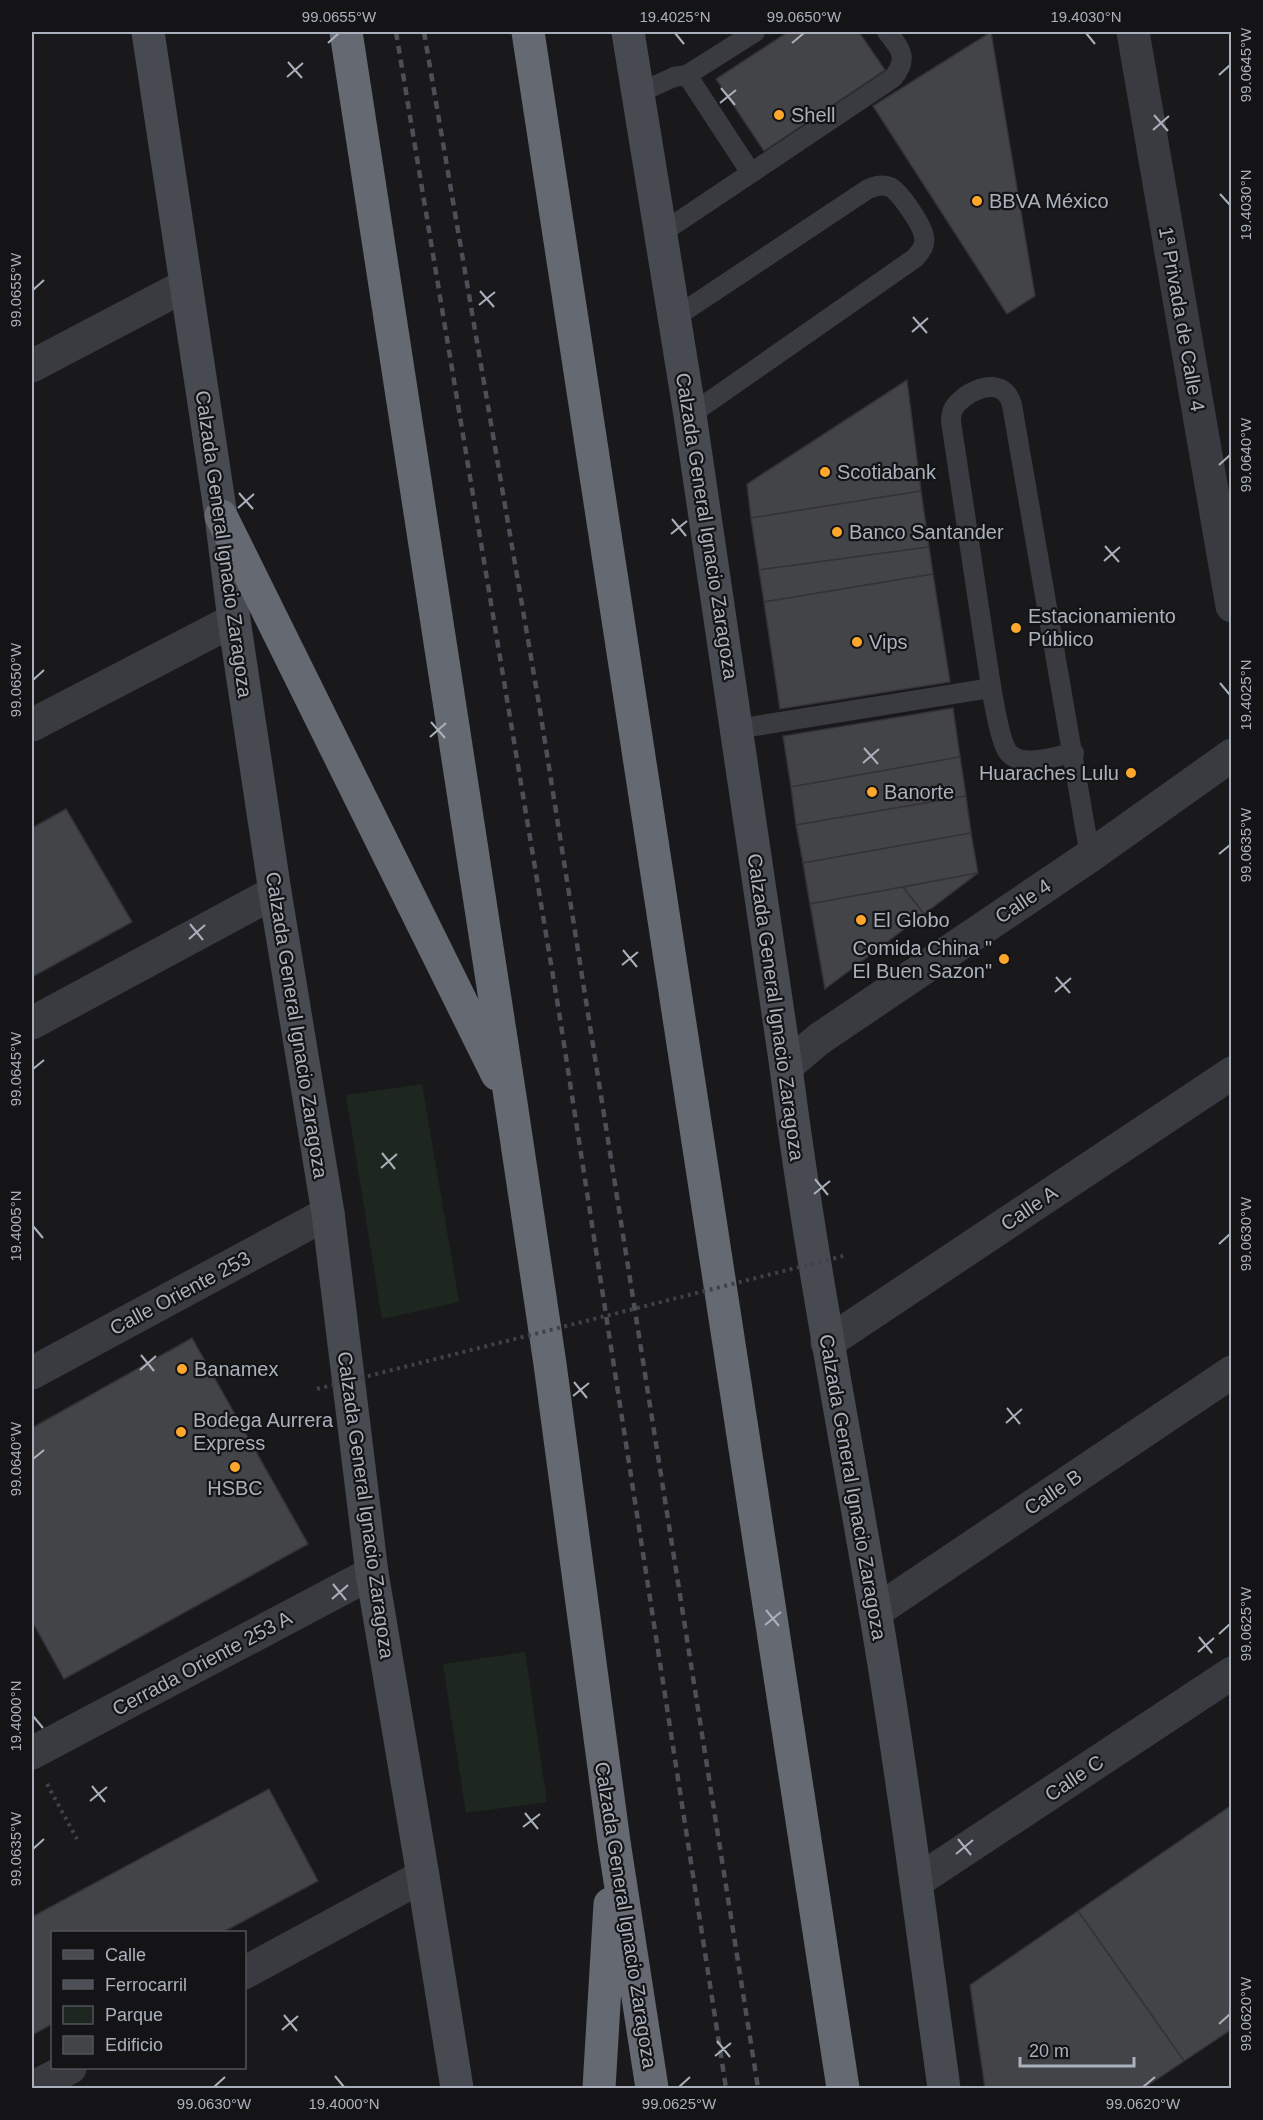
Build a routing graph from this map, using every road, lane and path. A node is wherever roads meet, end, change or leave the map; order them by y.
1 (148, 32) edge
2 (346, 32) edge
3 (528, 32) edge
4 (628, 32) edge
5 (755, 32) edge
6 (887, 32) edge
7 (1133, 32) edge
8 (687, 75) junction
9 (637, 94) junction
10 (751, 172) junction
11 (660, 234) junction
12 (186, 285) junction
13 (675, 318) junction
14 (32, 366) edge
15 (690, 415) junction
16 (221, 516) junction
17 (1232, 606) edge
18 (234, 620) junction
19 (991, 688) junction
20 (32, 725) edge
21 (737, 729) junction
22 (1074, 753) junction
23 (1232, 755) edge
24 (1090, 856) junction
25 (275, 892) junction
26 (32, 1023) edge
27 (786, 1067) junction
28 (1232, 1073) edge
29 (511, 1103) junction
30 (328, 1213) junction
31 (843, 1256) dead end
32 (827, 1343) junction
33 (32, 1372) edge
34 (1232, 1372) edge
35 (317, 1389) dead end
36 (372, 1573) junction
37 (875, 1612) junction
38 (1232, 1673) edge
39 (37, 1765) edge
40 (77, 1839) dead end
41 (614, 1842) junction
42 (423, 1876) junction
43 (916, 1882) junction
44 (246, 1972) edge
45 (66, 2069) edge
46 (32, 2088) edge
47 (457, 2088) edge
48 (599, 2088) edge
49 (652, 2088) edge
50 (843, 2088) edge
51 (944, 2088) edge

1 - 12 main road, Calzada General Ignacio Zaragoza
2 - 29 highway, Calzada General Ignacio Zaragoza
3 - 50 highway
4 - 9 main road, Calzada General Ignacio Zaragoza
5 - 8 lane
6 - 10 lane
7 - 17 street, 1ª Privada de Calle 4
8 - 9 lane
8 - 10 lane
9 - 11 main road, Calzada General Ignacio Zaragoza
10 - 11 lane
11 - 13 main road, Calzada General Ignacio Zaragoza
12 - 14 street
12 - 16 main road, Calzada General Ignacio Zaragoza
13 - 15 main road, Calzada General Ignacio Zaragoza
13 - 15 lane
15 - 21 main road, Calzada General Ignacio Zaragoza
16 - 18 main road, Calzada General Ignacio Zaragoza
16 - 29 highway
18 - 20 street
18 - 25 main road, Calzada General Ignacio Zaragoza
19 - 21 lane
19 - 22 lane
19 - 22 lane
21 - 27 main road, Calzada General Ignacio Zaragoza
22 - 24 lane
23 - 24 street, Calle 4
24 - 27 street, Calle 4
25 - 26 street
25 - 30 main road, Calzada General Ignacio Zaragoza
27 - 32 main road, Calzada General Ignacio Zaragoza
28 - 32 street, Calle A
29 - 41 highway, Calzada General Ignacio Zaragoza
30 - 33 street, Calle Oriente 253
30 - 36 main road, Calzada General Ignacio Zaragoza
31 - 35 path, bridge
32 - 37 main road, Calzada General Ignacio Zaragoza
34 - 37 street, Calle B
36 - 39 street, Cerrada Oriente 253 A
36 - 42 main road, Calzada General Ignacio Zaragoza
37 - 43 main road, Calzada General Ignacio Zaragoza
38 - 43 street, Calle C
39 - 40 path
41 - 48 highway
41 - 49 highway, Calzada General Ignacio Zaragoza
42 - 44 street
42 - 47 main road, Calzada General Ignacio Zaragoza
43 - 51 main road, Calzada General Ignacio Zaragoza
45 - 46 street

